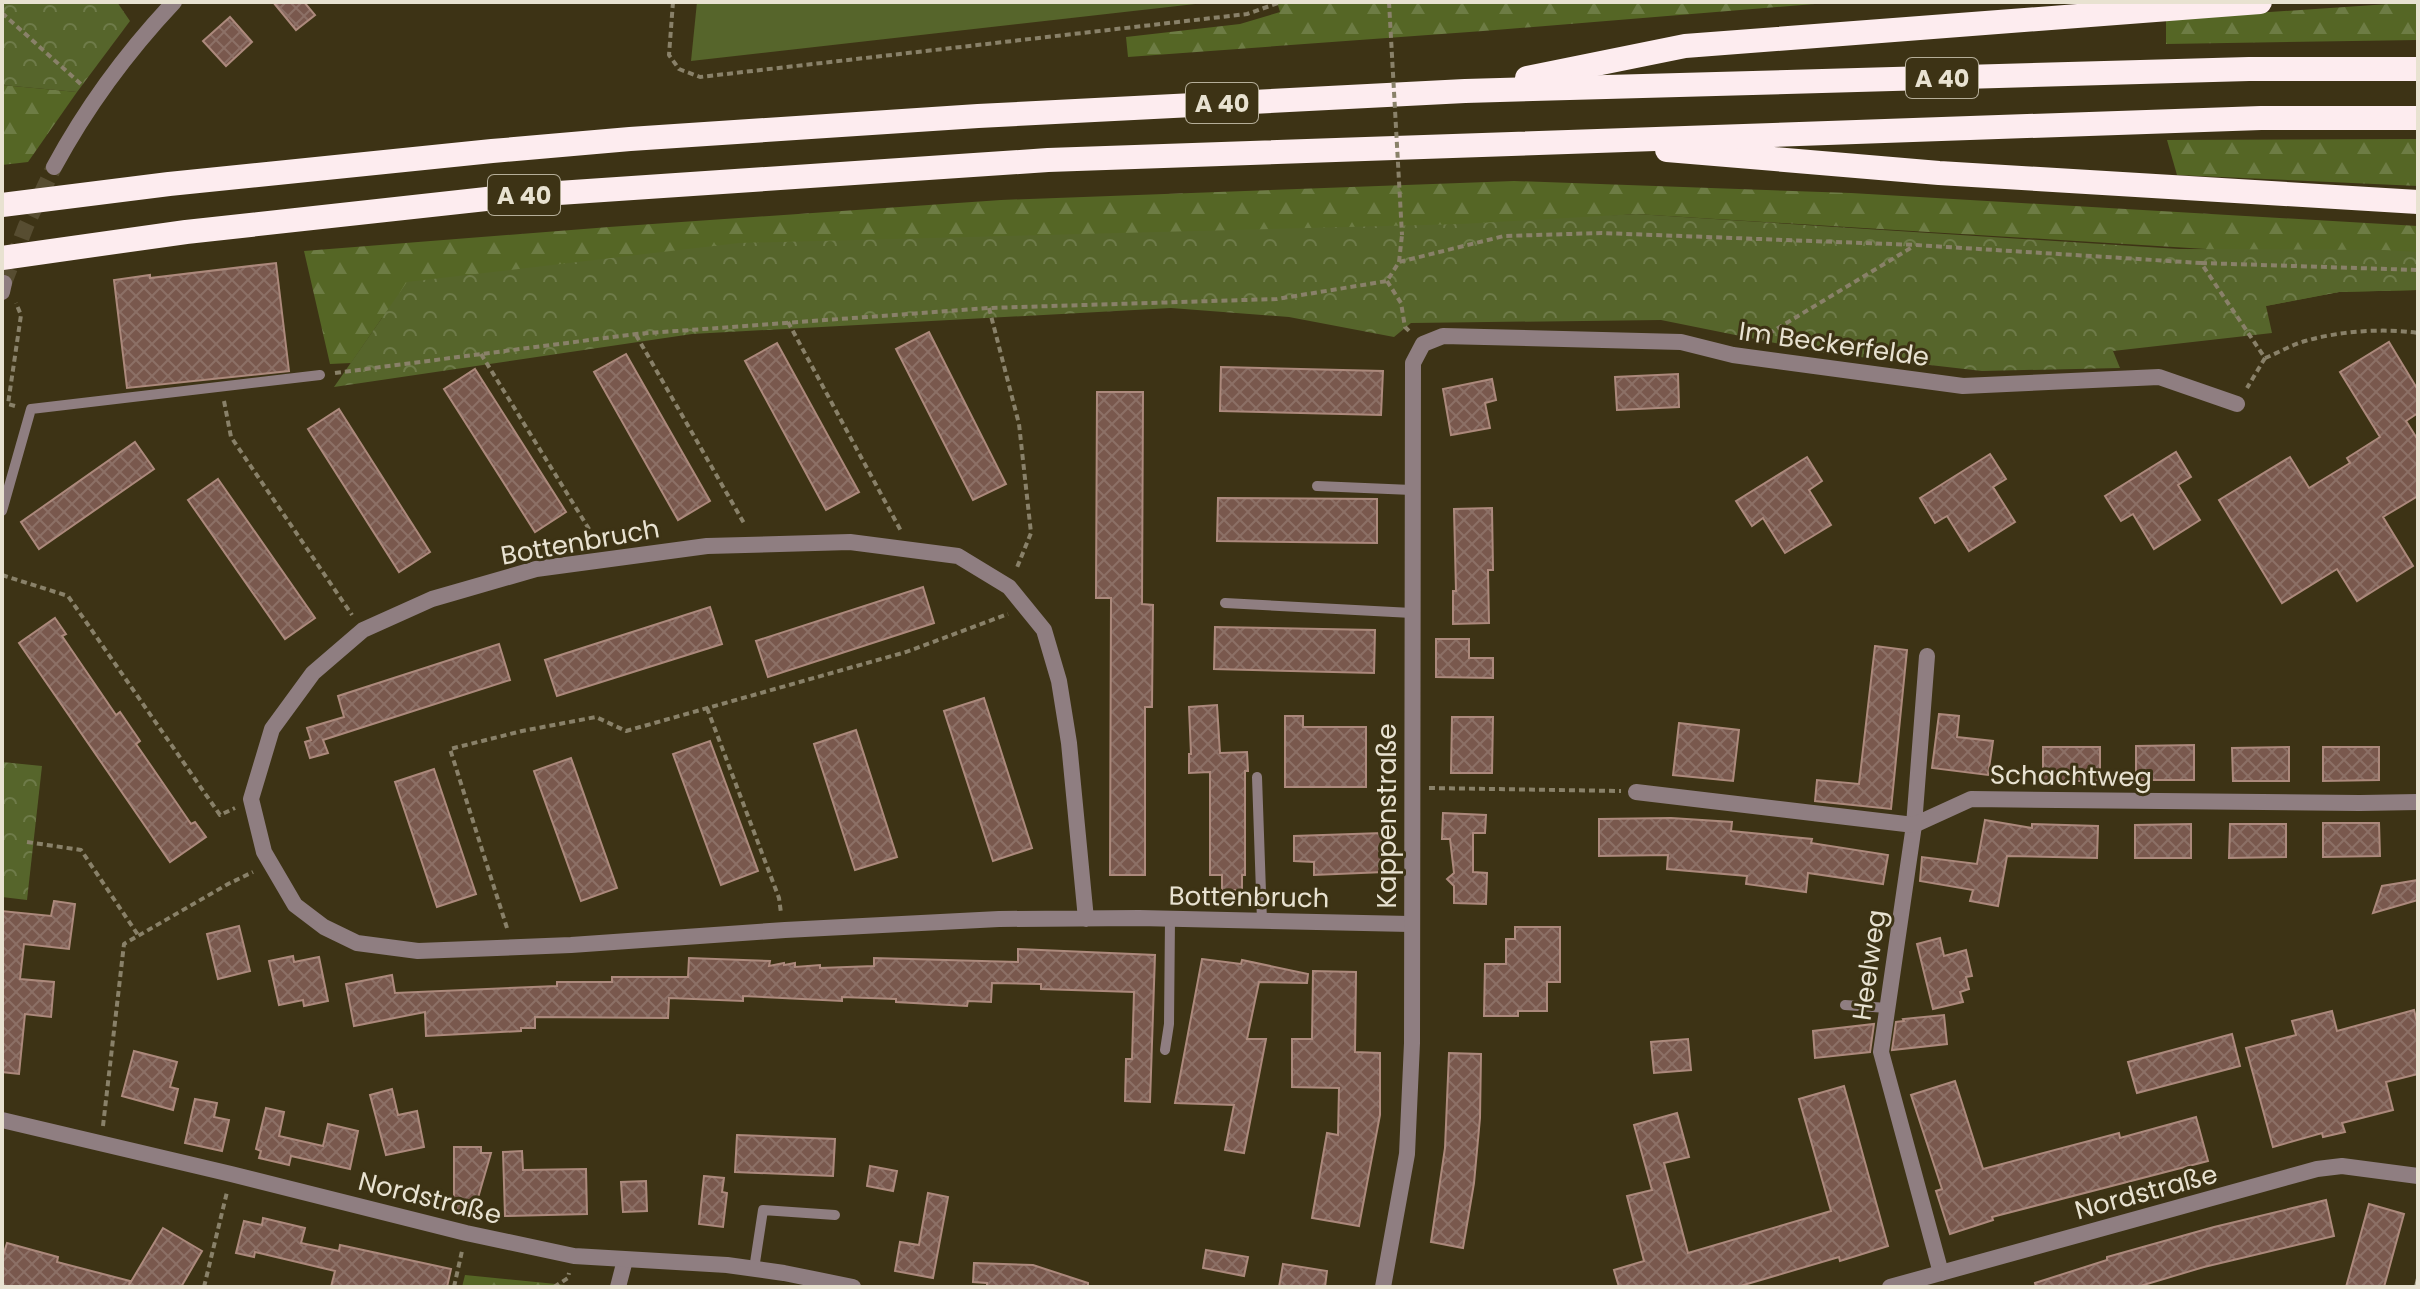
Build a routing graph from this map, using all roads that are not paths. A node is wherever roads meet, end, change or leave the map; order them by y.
1 (174, 2) edge
2 (2260, 2) edge
3 (2418, 69) edge
4 (1465, 91) junction
5 (2418, 118) edge
6 (1569, 141) junction
7 (54, 167) tunnel mouth
8 (2418, 202) edge
9 (2, 205) edge
10 (2, 258) edge
11 (1423, 344) joint
12 (320, 375) road end
13 (2237, 404) road end
14 (1317, 486) dead end
15 (1412, 490) junction
16 (2, 511) edge
17 (1225, 603) dead end
18 (1412, 613) junction
19 (1927, 656) dead end
20 (1257, 777) dead end
21 (1636, 792) road end
22 (2418, 802) edge
23 (1914, 825) junction
24 (1086, 919) junction
25 (1170, 919) junction
26 (1262, 921) junction
27 (1410, 924) junction
28 (1845, 1005) dead end
29 (1887, 1008) junction
30 (1165, 1050) dead end
31 (2, 1120) edge
32 (2418, 1176) edge
33 (835, 1215) dead end
34 (625, 1260) junction
35 (754, 1269) junction
36 (1941, 1273) junction
37 (618, 1287) edge
38 (853, 1287) edge
39 (1383, 1287) edge
40 (1890, 1287) edge

1 - 7 street
2 - 4 highway
3 - 4 highway, A 40
4 - 9 highway, A 40
5 - 6 highway, A 40
6 - 8 highway
6 - 10 highway, A 40
11 - 13 street, Im Beckerfelde
11 - 15 street, Kappenstraße
12 - 16 lane
14 - 15 lane
15 - 18 street, Kappenstraße
17 - 18 lane
18 - 27 street, Kappenstraße
19 - 23 street, Heelweg
20 - 26 lane
21 - 23 street
22 - 23 street, Schachtweg
23 - 29 street, Heelweg
24 - 24 street, Bottenbruch
24 - 25 street, Bottenbruch
25 - 26 street, Bottenbruch
25 - 30 lane
26 - 27 street, Bottenbruch
27 - 39 street, Kappenstraße
28 - 29 lane
29 - 36 street, Heelweg
31 - 34 street, Nordstraße
32 - 36 street, Nordstraße
33 - 35 lane
34 - 35 street, Nordstraße
34 - 37 street
35 - 38 street, Nordstraße
36 - 40 street, Nordstraße

